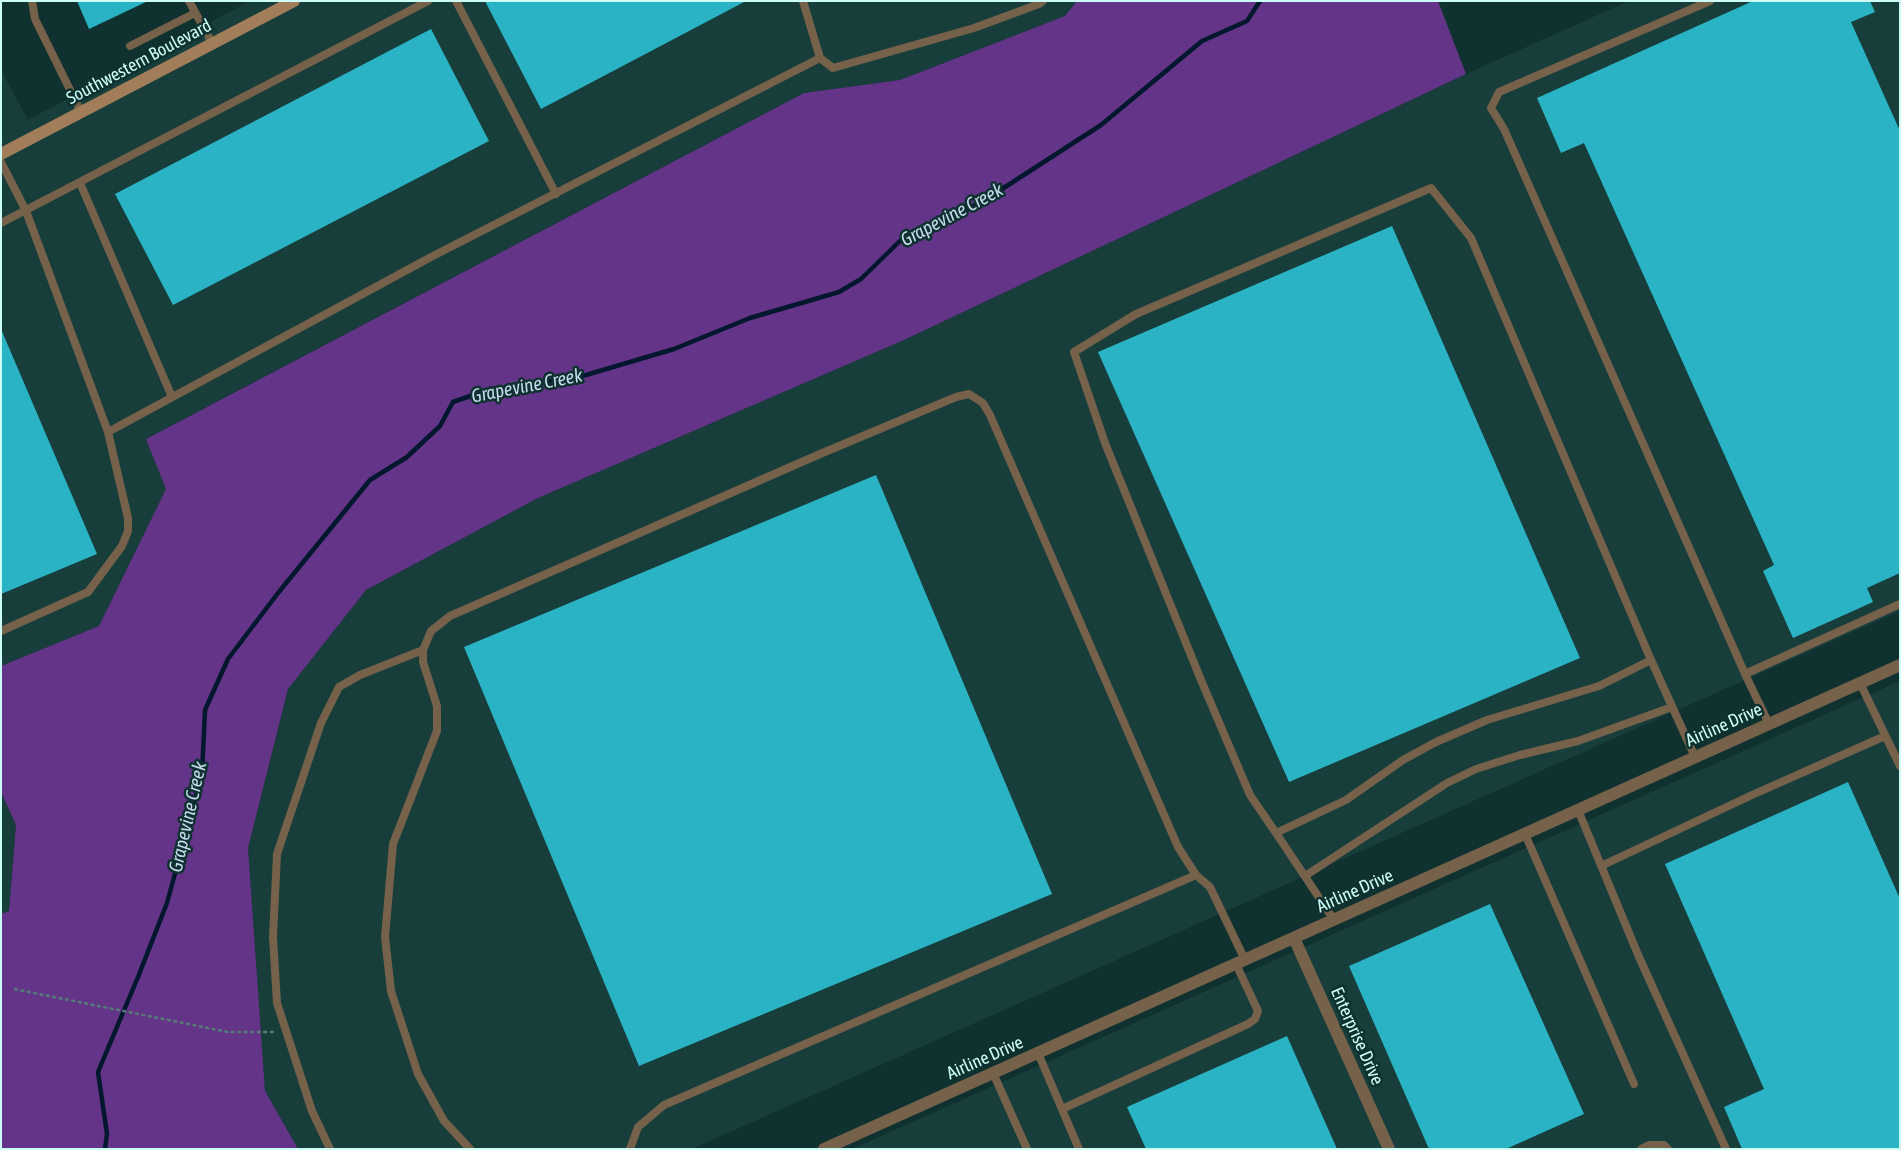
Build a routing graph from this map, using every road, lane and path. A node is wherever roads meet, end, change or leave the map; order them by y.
1 (32, 1) edge
2 (189, 1) edge
3 (294, 1) edge
4 (428, 1) edge
5 (456, 1) edge
6 (803, 1) edge
7 (1043, 1) edge
8 (1710, 1) edge
9 (279, 4) edge
10 (195, 13) junction
11 (212, 43) junction
12 (130, 46) dead end
13 (820, 58) junction
14 (80, 112) junction
15 (1, 154) edge
16 (1, 162) edge
17 (80, 182) junction
18 (556, 194) junction
19 (26, 210) junction
20 (1, 223) edge
21 (172, 398) junction
22 (108, 432) junction
23 (1900, 604) edge
24 (1, 631) edge
25 (422, 650) junction
26 (1651, 660) junction
27 (1900, 665) edge
28 (1745, 674) junction
29 (1860, 683) junction
30 (1672, 707) junction
31 (1769, 724) junction
32 (1885, 736) junction
33 (1695, 757) junction
34 (1900, 766) edge
35 (1578, 810) junction
36 (1276, 834) junction
37 (1524, 834) junction
38 (1601, 866) junction
39 (1196, 875) junction
40 (1305, 876) junction
41 (1334, 920) junction
42 (1294, 938) junction
43 (1240, 962) junction
44 (14, 989) dead end
45 (285, 1032) junction
46 (1038, 1053) junction
47 (993, 1073) junction
48 (1634, 1084) dead end
49 (1062, 1109) junction
50 (330, 1149) edge
51 (470, 1149) edge
52 (630, 1149) edge
53 (824, 1149) edge
54 (1026, 1149) edge
55 (1079, 1149) edge
56 (1389, 1149) edge
57 (1641, 1149) edge
58 (1668, 1149) edge
59 (1726, 1149) edge

1 - 14 lane
2 - 10 lane
3 - 9 street, Southwestern Boulevard
4 - 17 lane
5 - 18 lane
6 - 13 lane
7 - 13 lane
8 - 28 lane
9 - 11 street, Southwestern Boulevard
10 - 11 lane
10 - 12 lane
11 - 14 street, Southwestern Boulevard
13 - 18 lane
14 - 15 street, Southwestern Boulevard
16 - 19 lane
17 - 19 lane
17 - 21 lane
18 - 21 lane
19 - 20 lane
19 - 22 lane
21 - 22 lane
22 - 24 lane
23 - 28 lane
25 - 39 lane
25 - 45 lane
25 - 51 lane
26 - 30 lane
26 - 36 lane
26 - 36 lane
27 - 29 street, Airline Drive
28 - 31 lane
29 - 31 street, Airline Drive
29 - 32 lane
30 - 33 lane
30 - 40 lane
31 - 33 street, Airline Drive
32 - 34 lane
32 - 38 lane
33 - 35 street, Airline Drive
35 - 37 street, Airline Drive
35 - 38 lane
36 - 40 lane
37 - 41 street, Airline Drive
37 - 48 lane
38 - 59 lane
39 - 43 lane
39 - 52 lane
40 - 41 lane
41 - 42 street, Airline Drive
42 - 43 street, Airline Drive
42 - 56 street, Enterprise Drive
43 - 46 street, Airline Drive
43 - 49 lane
44 - 45 path
45 - 50 lane
46 - 47 street, Airline Drive
46 - 49 lane
47 - 53 street, Airline Drive
47 - 54 lane
49 - 55 lane
57 - 58 lane

